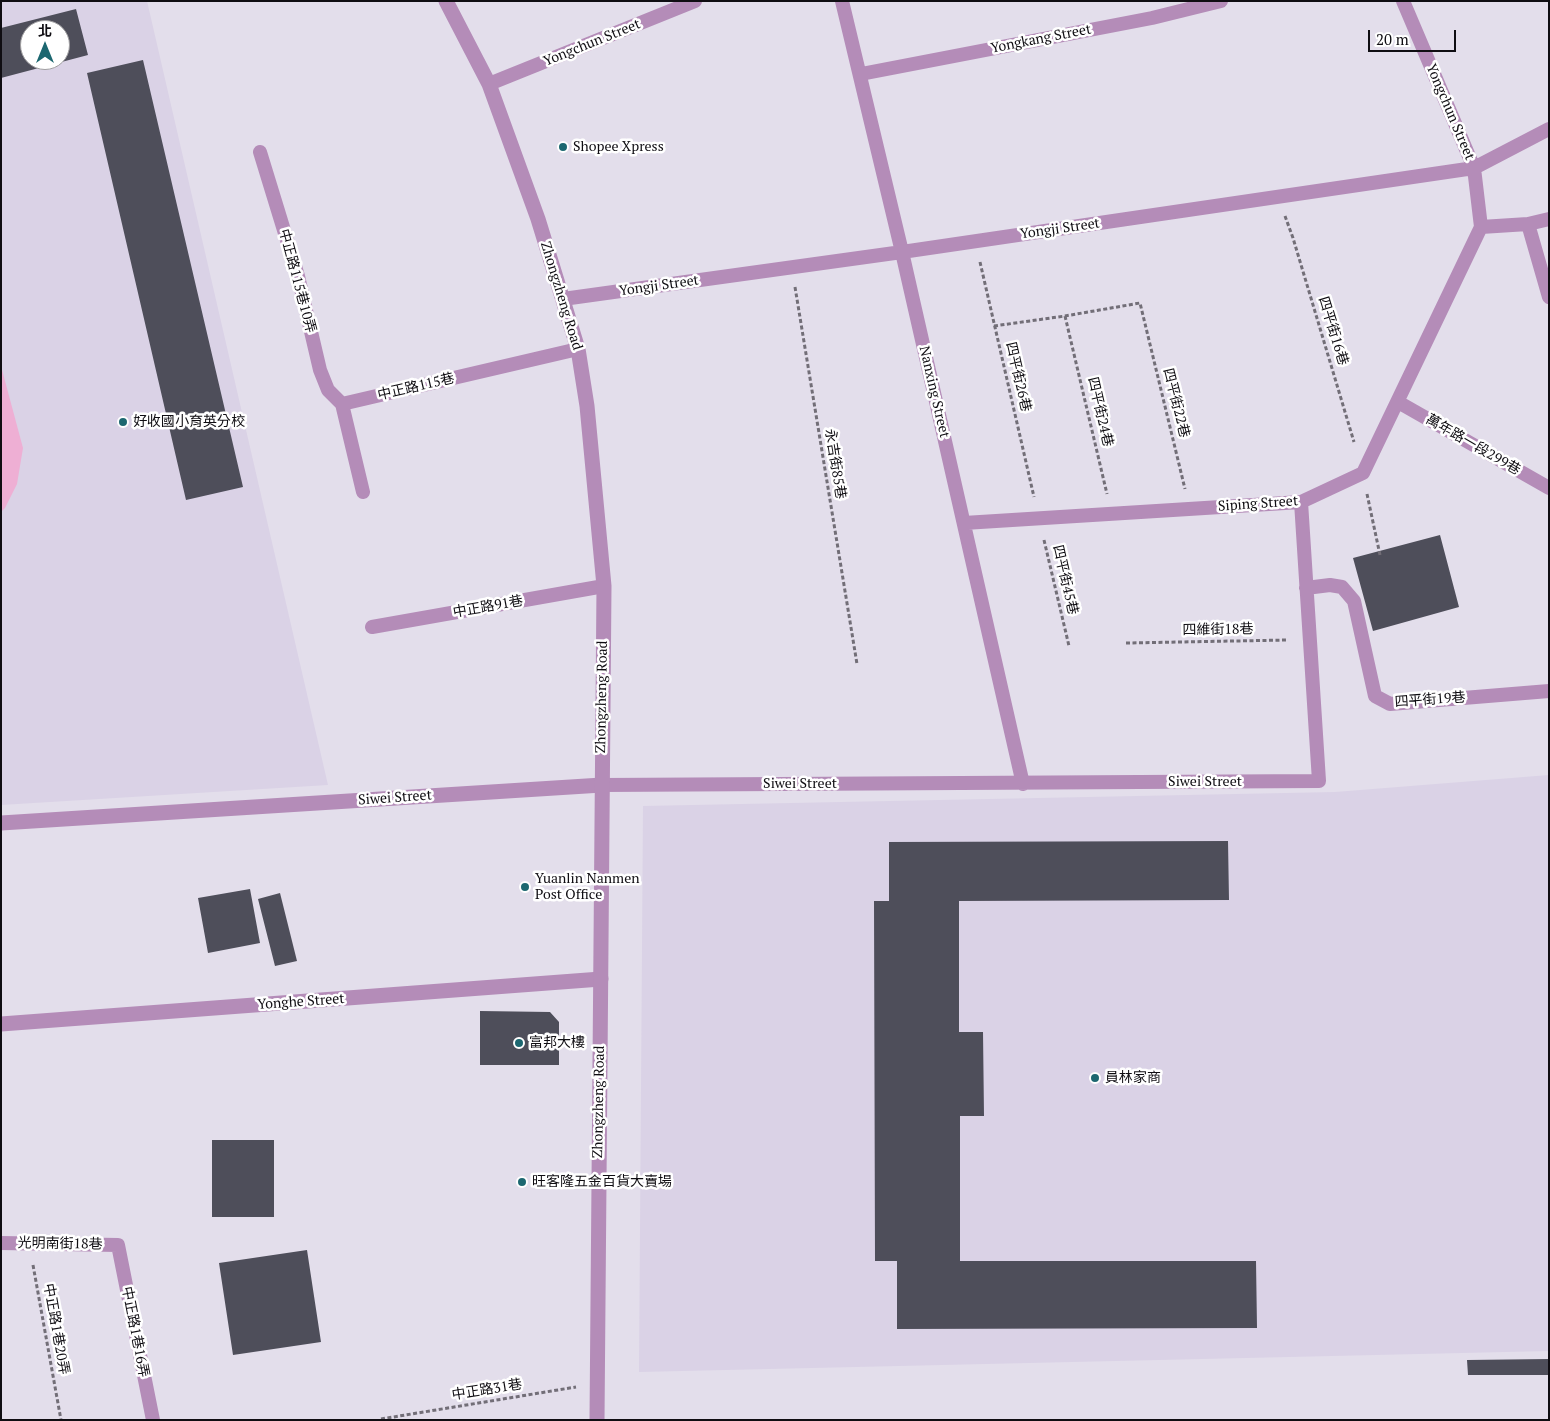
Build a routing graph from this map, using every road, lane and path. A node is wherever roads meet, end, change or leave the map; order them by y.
1 (446, 1) edge
2 (695, 1) edge
3 (842, 1) edge
4 (1221, 1) edge
5 (1403, 1) edge
6 (861, 74) junction
7 (489, 84) junction
8 (1549, 129) edge
9 (260, 152) dead end
10 (1474, 168) junction
11 (1278, 196) junction
12 (1549, 219) edge
13 (1528, 224) junction
14 (1481, 227) junction
15 (975, 241) junction
16 (902, 252) junction
17 (792, 267) junction
18 (1549, 297) edge
19 (563, 299) junction
20 (1066, 316) junction
21 (994, 326) junction
22 (578, 349) junction
23 (1398, 402) junction
24 (342, 404) junction
25 (1363, 473) junction
26 (1549, 488) edge
27 (363, 492) dead end
28 (1301, 502) junction
29 (1190, 509) junction
30 (1112, 514) junction
31 (1038, 518) junction
32 (964, 523) junction
33 (1380, 555) dead end
34 (604, 586) junction
35 (1306, 588) junction
36 (372, 627) dead end
37 (1310, 639) junction
38 (1126, 643) dead end
39 (1069, 646) dead end
40 (857, 664) dead end
41 (1549, 691) edge
42 (1023, 784) junction
43 (602, 785) junction
44 (1, 823) edge
45 (601, 980) junction
46 (1, 1024) edge
47 (1, 1243) edge
48 (29, 1243) junction
49 (118, 1245) joint
50 (597, 1383) junction
51 (381, 1419) edge
52 (61, 1420) edge
53 (153, 1420) edge
54 (597, 1420) edge

1 - 7 street, Zhongzheng Road
2 - 7 lane, Yongchun Street
3 - 6 lane, Nanxing Street
4 - 6 lane, Yongkang Street
5 - 10 lane, Yongchun Street
6 - 16 lane, Nanxing Street
7 - 19 street, Zhongzheng Road
8 - 10 lane, Yongji Street
9 - 24 lane, 中正路115巷10弄
10 - 11 lane, Yongji Street
10 - 14 lane
11 - 15 lane, Yongji Street
11 - 25 path, 四平街16巷
12 - 13 lane
13 - 14 lane
13 - 18 lane
14 - 23 lane
15 - 16 lane, Yongji Street
15 - 21 path, 四平街26巷
16 - 17 lane, Yongji Street
16 - 32 lane, Nanxing Street
17 - 19 lane, Yongji Street
17 - 40 path, 永吉街85巷
19 - 22 street, Zhongzheng Road
20 - 21 path
20 - 29 path, 四平街22巷
20 - 30 path, 四平街24巷
21 - 31 path, 四平街26巷
22 - 24 lane, 中正路115巷
22 - 34 street, Zhongzheng Road
23 - 25 lane
23 - 26 lane, 萬年路一段299巷
24 - 27 lane
25 - 28 lane, Siping Street
25 - 33 path
28 - 29 lane, Siping Street
28 - 35 lane, Siwei Street
29 - 30 lane, Siping Street
30 - 31 lane, Siping Street
31 - 32 lane, Siping Street
31 - 39 path, 四平街45巷
32 - 42 lane, Nanxing Street
34 - 36 lane, 中正路91巷
34 - 43 street, Zhongzheng Road
35 - 37 lane, Siwei Street
35 - 41 lane, 四平街19巷
37 - 38 path, 四維街18巷
37 - 42 lane, Siwei Street
42 - 43 lane, Siwei Street
43 - 44 street, Siwei Street
43 - 45 street, Zhongzheng Road
45 - 46 street, Yonghe Street
45 - 50 street, Zhongzheng Road
47 - 48 lane, 光明南街18巷
48 - 49 lane, 光明南街18巷
48 - 52 path, 中正路1巷20弄
49 - 53 lane, 中正路1巷16弄
50 - 51 path, 中正路31巷
50 - 54 street, Zhongzheng Road

